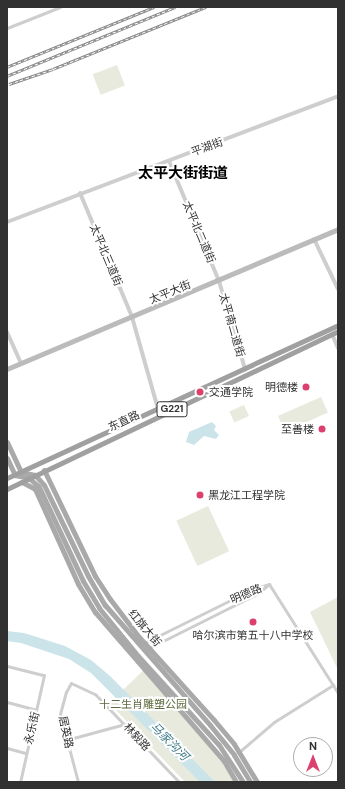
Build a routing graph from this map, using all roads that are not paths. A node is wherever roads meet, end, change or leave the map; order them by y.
1 (60, 7) edge
2 (7, 28) edge
3 (338, 96) edge
4 (169, 161) junction
5 (80, 193) junction
6 (7, 222) edge
7 (338, 229) edge
8 (314, 239) junction
9 (219, 281) junction
10 (338, 289) edge
11 (132, 317) junction
12 (338, 325) edge
13 (7, 332) edge
14 (338, 332) edge
15 (332, 334) junction
16 (338, 348) edge
17 (21, 363) junction
18 (7, 369) edge
19 (245, 369) junction
20 (158, 409) junction
21 (7, 442) edge
22 (7, 458) edge
23 (44, 470) junction
24 (21, 472) junction
25 (15, 475) junction
26 (35, 475) junction
27 (7, 478) edge
28 (29, 478) junction
29 (22, 482) junction
30 (41, 486) junction
31 (7, 489) edge
32 (269, 584) junction
33 (141, 644) junction
34 (147, 650) junction
35 (7, 666) edge
36 (71, 683) joint
37 (333, 685) junction
38 (338, 693) edge
39 (7, 702) edge
40 (36, 710) junction
41 (125, 724) junction
42 (66, 740) junction
43 (7, 748) edge
44 (26, 753) junction
45 (236, 754) junction
46 (20, 782) edge
47 (78, 782) edge
48 (179, 782) edge
49 (236, 782) edge
50 (243, 782) edge
51 (250, 782) edge
52 (257, 782) edge

1 - 2 street
3 - 4 street, 平湖街
4 - 5 street, 平湖街
4 - 9 street, 太平北二道街
5 - 6 street, 平湖街
5 - 11 street, 太平北三道街
7 - 8 main road, 太平大街
8 - 9 main road, 太平大街
8 - 10 street
9 - 11 main road, 太平大街
9 - 19 street, 太平南二道街
11 - 17 main road, 太平大街
11 - 20 street, 太平北三道街
12 - 19 highway, 东直路 / G221
13 - 17 street
14 - 15 highway, 东直路 / G221
15 - 16 street
15 - 23 highway, 东直路 / G221
17 - 18 main road, 太平大街
19 - 20 highway, 东直路 / G221
20 - 24 highway, 东直路 / G221
21 - 24 main road
22 - 25 main road
23 - 26 highway, 东直路 / G221
23 - 33 main road, 红旗大街
24 - 25 highway, 东直路 / G221
24 - 26 main road
25 - 27 highway, 东直路 / G221
25 - 28 main road
26 - 28 highway, 东直路 / G221
26 - 30 main road
28 - 29 highway, 东直路 / G221
28 - 30 main road
29 - 31 highway, 东直路 / G221
29 - 49 main road
30 - 33 main road, 红旗大街
30 - 50 main road, 红旗大街
32 - 33 street, 明德路
32 - 34 street, 明德路
32 - 37 street
33 - 34 main road, 红旗大街
34 - 45 main road, 红旗大街
35 - 40 street, 永乐街
36 - 41 street, 林毅路
36 - 42 street, 居英路
37 - 38 street
37 - 45 street
39 - 40 street
40 - 44 street, 永乐街
41 - 42 street
41 - 48 street, 林毅路
42 - 47 street, 居英路
43 - 44 street
44 - 46 street, 永乐街
45 - 51 main road, 红旗大街
45 - 52 main road, 红旗大街

